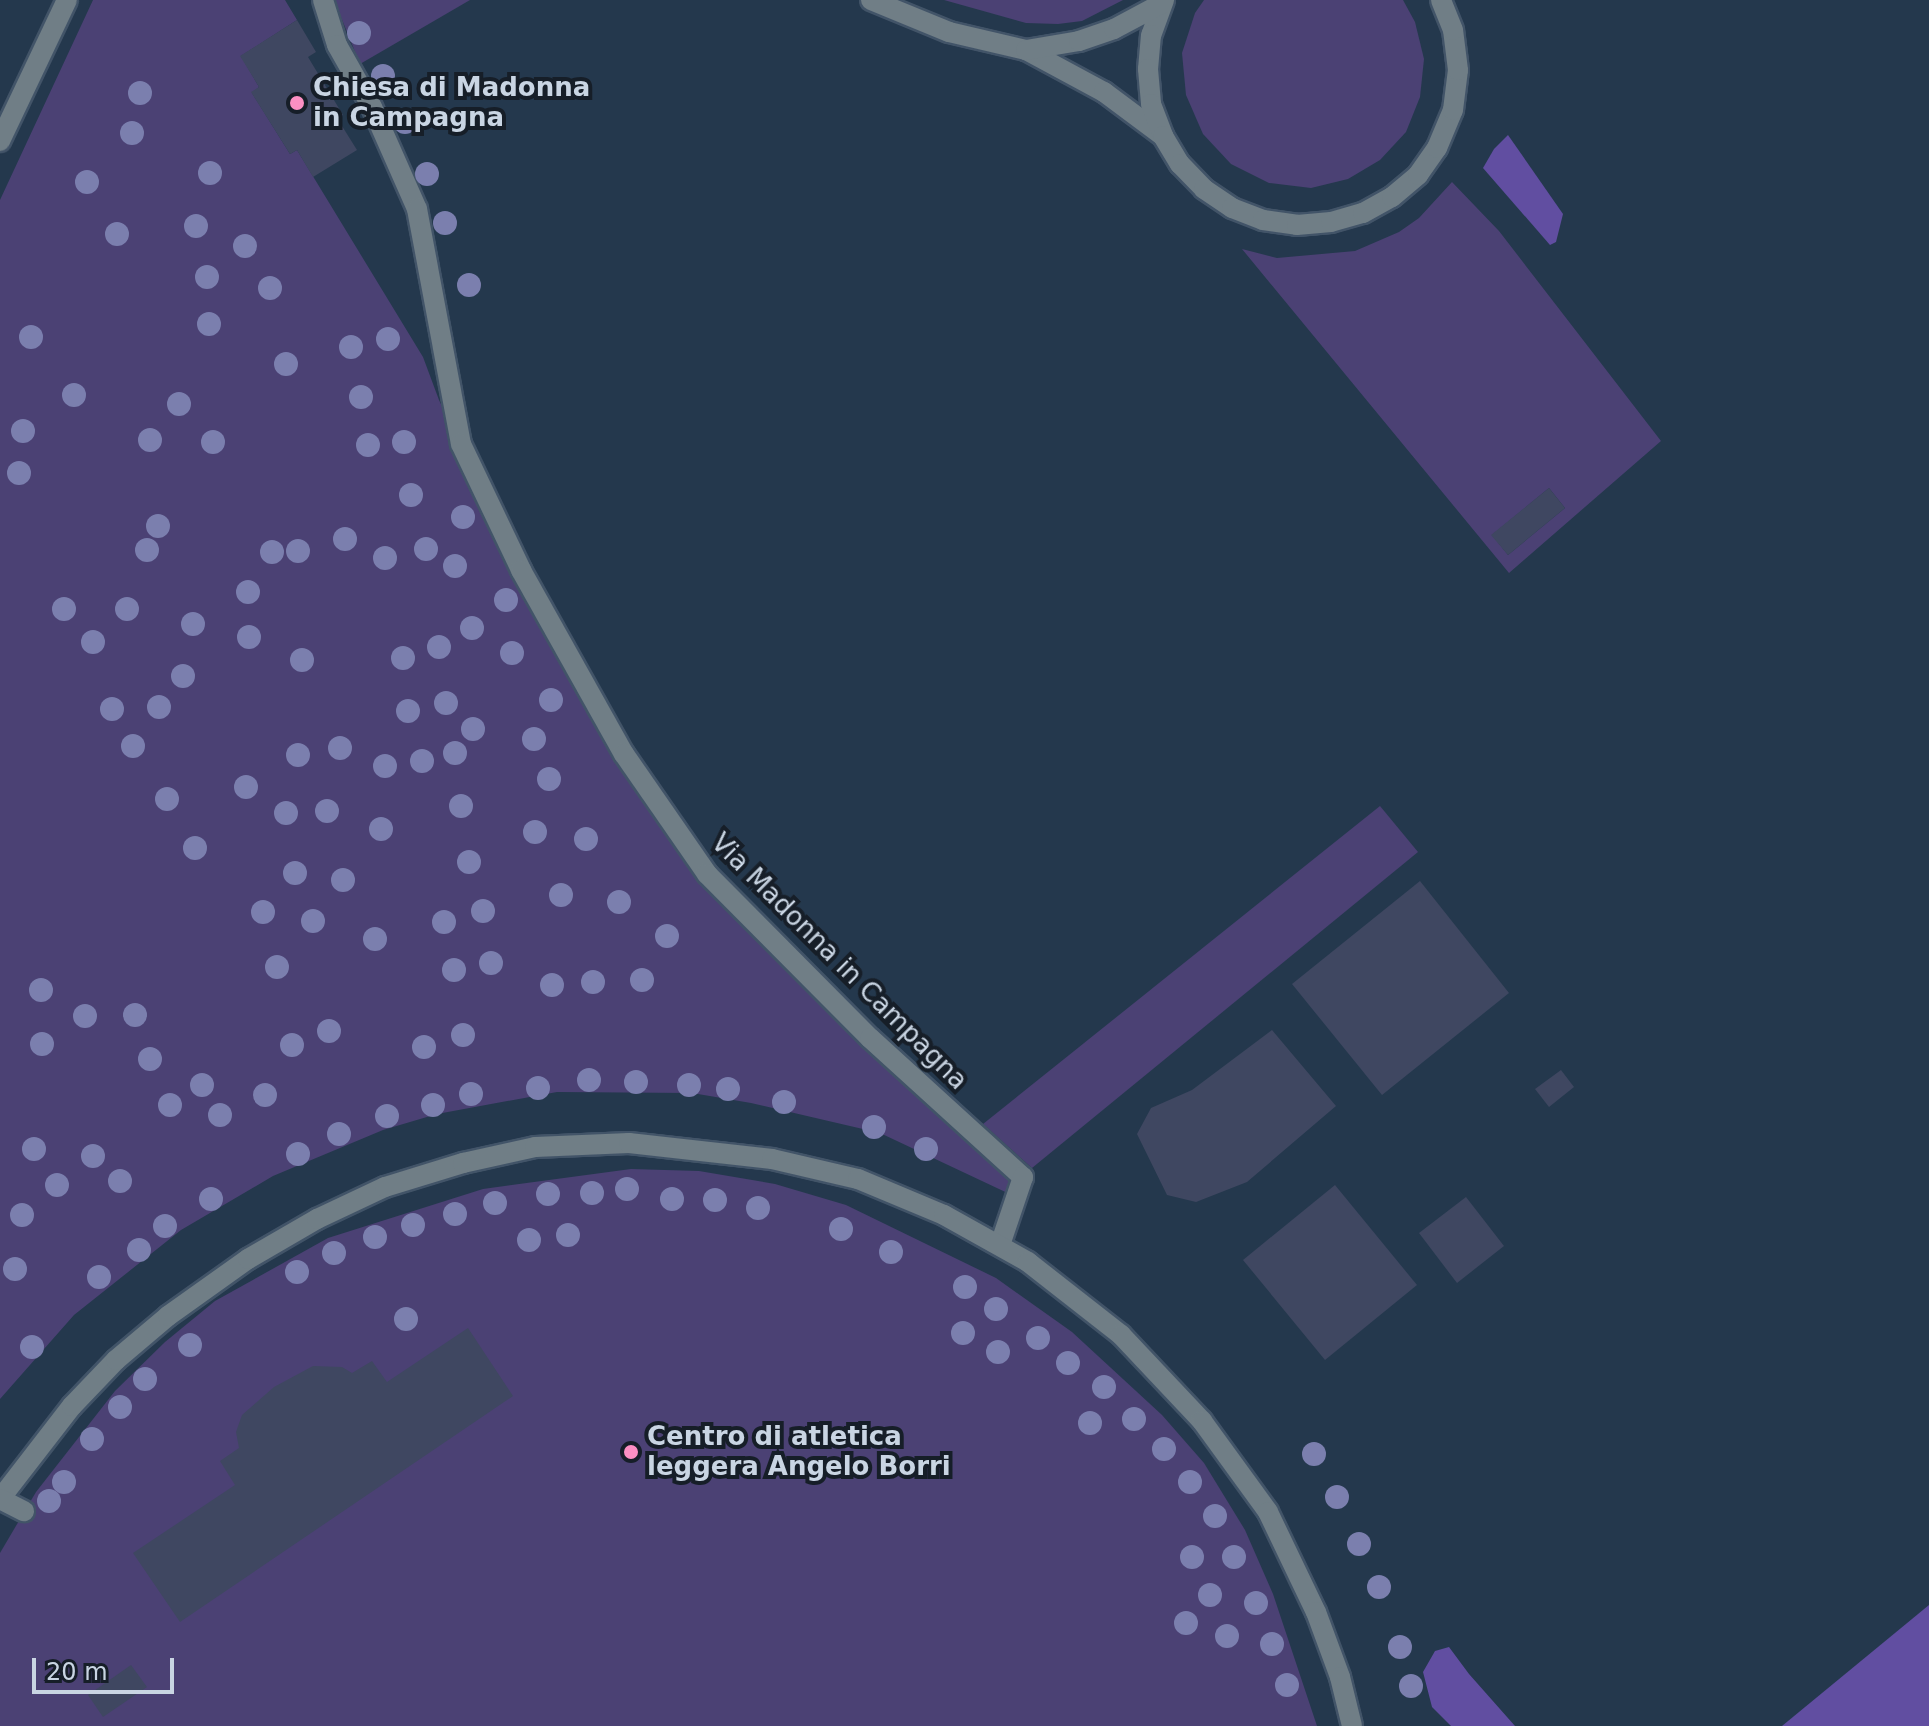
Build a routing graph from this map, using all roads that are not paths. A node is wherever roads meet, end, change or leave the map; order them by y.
1 (67, 0) edge
2 (312, 0) edge
3 (323, 0) edge
4 (871, 0) edge
5 (1441, 0) edge
6 (1164, 2) edge
7 (337, 45) junction
8 (1026, 50) junction
9 (1163, 136) junction
10 (0, 141) edge
11 (1000, 1245) junction
12 (0, 1499) edge
13 (24, 1511) dead end
14 (1352, 1726) edge

1 - 10 street
2 - 7 street, Via Madonna in Campagna
3 - 7 street, Via Madonna in Campagna
4 - 8 street
5 - 9 street
6 - 8 street
6 - 9 street
7 - 11 street, Via Madonna in Campagna
8 - 9 street
11 - 12 street
11 - 14 street
12 - 13 street

